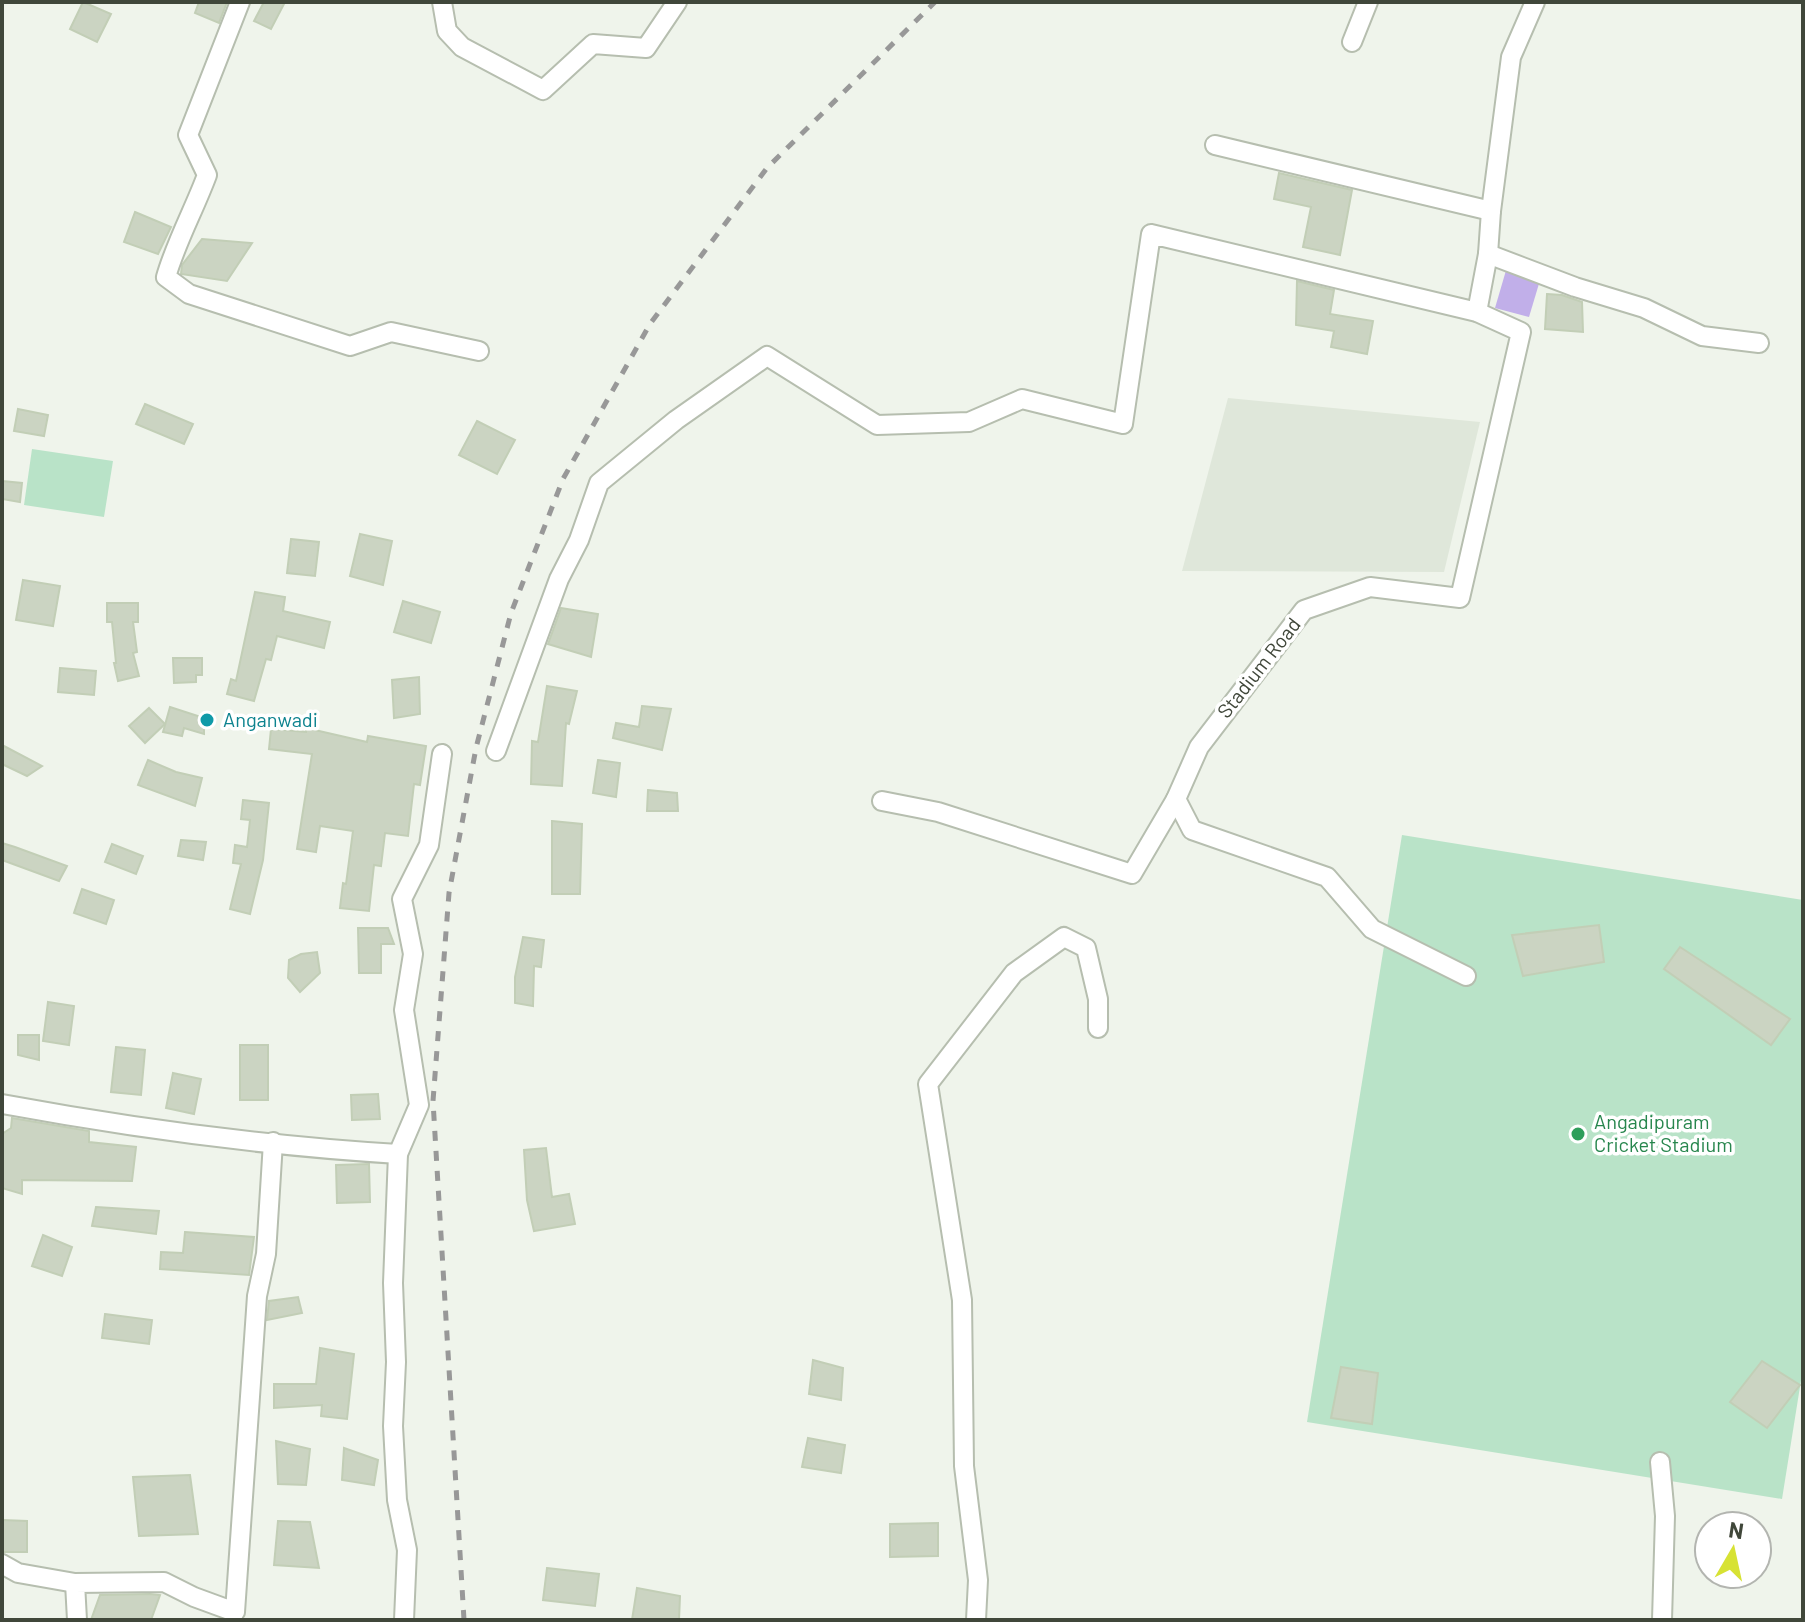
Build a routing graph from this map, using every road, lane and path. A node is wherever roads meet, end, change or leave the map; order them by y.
1 (240, 2) edge
2 (442, 2) edge
3 (677, 2) edge
4 (1368, 2) edge
5 (1535, 2) edge
6 (1352, 42) dead end
7 (1215, 145) dead end
8 (1491, 211) junction
9 (1488, 254) junction
10 (1477, 312) junction
11 (1759, 343) dead end
12 (479, 351) dead end
13 (496, 751) dead end
14 (442, 754) dead end
15 (1176, 799) junction
16 (882, 801) dead end
17 (1466, 976) dead end
18 (1098, 1028) dead end
19 (2, 1104) edge
20 (273, 1142) junction
21 (398, 1154) junction
22 (1660, 1462) dead end
23 (2, 1564) edge
24 (75, 1583) junction
25 (236, 1616) edge
26 (77, 1620) edge
27 (404, 1620) edge
28 (976, 1620) edge
29 (1662, 1620) edge

1 - 12 street
2 - 3 street
4 - 6 street
5 - 8 street
7 - 8 street
8 - 9 street
9 - 10 street
9 - 11 street
10 - 13 street
10 - 15 street, Stadium Road
14 - 21 street
15 - 16 street
15 - 17 street
18 - 28 street
19 - 20 street
20 - 21 street
20 - 25 street
21 - 27 street
22 - 29 street
23 - 24 street
24 - 25 street
24 - 26 street

